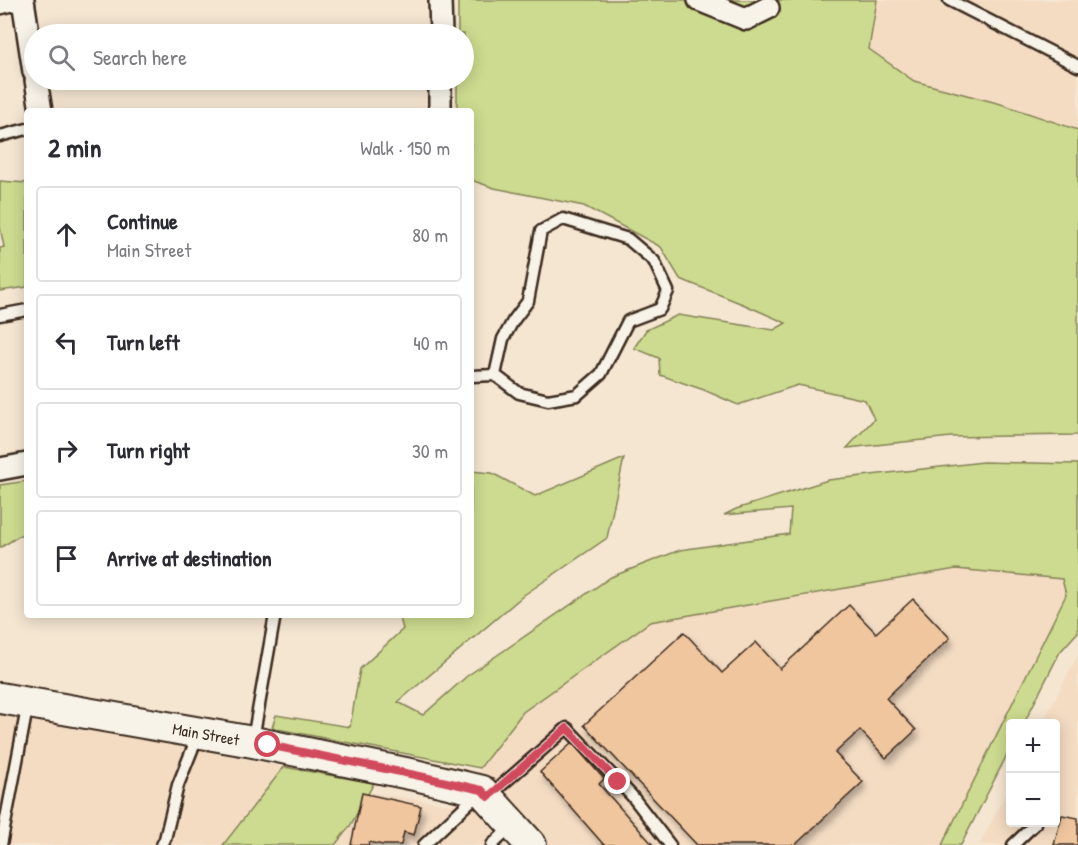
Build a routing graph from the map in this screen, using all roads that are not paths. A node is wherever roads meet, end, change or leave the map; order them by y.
1 (12, 0) edge
2 (23, 0) edge
3 (440, 0) edge
4 (699, 0) edge
5 (949, 0) edge
6 (0, 3) edge
7 (768, 8) dead end
8 (27, 24) edge
9 (441, 24) edge
10 (1078, 66) edge
11 (38, 90) edge
12 (440, 90) edge
13 (41, 108) edge
14 (440, 108) edge
15 (24, 130) edge
16 (0, 136) edge
17 (24, 311) edge
18 (0, 315) edge
19 (495, 375) junction
20 (474, 376) edge
21 (24, 465) edge
22 (0, 469) edge
23 (274, 618) edge
24 (14, 700) edge
25 (199, 733) junction
26 (253, 742) junction
27 (485, 794) junction
28 (1032, 827) edge
29 (512, 838) edge
30 (1, 845) edge
31 (162, 845) edge
32 (424, 845) edge
33 (670, 845) edge
34 (1014, 845) edge

1 - 6 street
2 - 8 street
3 - 9 street
4 - 7 street
5 - 10 lane
11 - 13 street
12 - 14 street
15 - 16 lane
17 - 18 lane
19 - 19 lane
19 - 20 lane
21 - 22 street
23 - 26 lane
24 - 25 street, Main Street
24 - 30 lane
25 - 26 street, Main Street
25 - 31 lane
26 - 27 street, Main Street
27 - 29 street
27 - 32 lane
27 - 33 lane
28 - 34 lane

